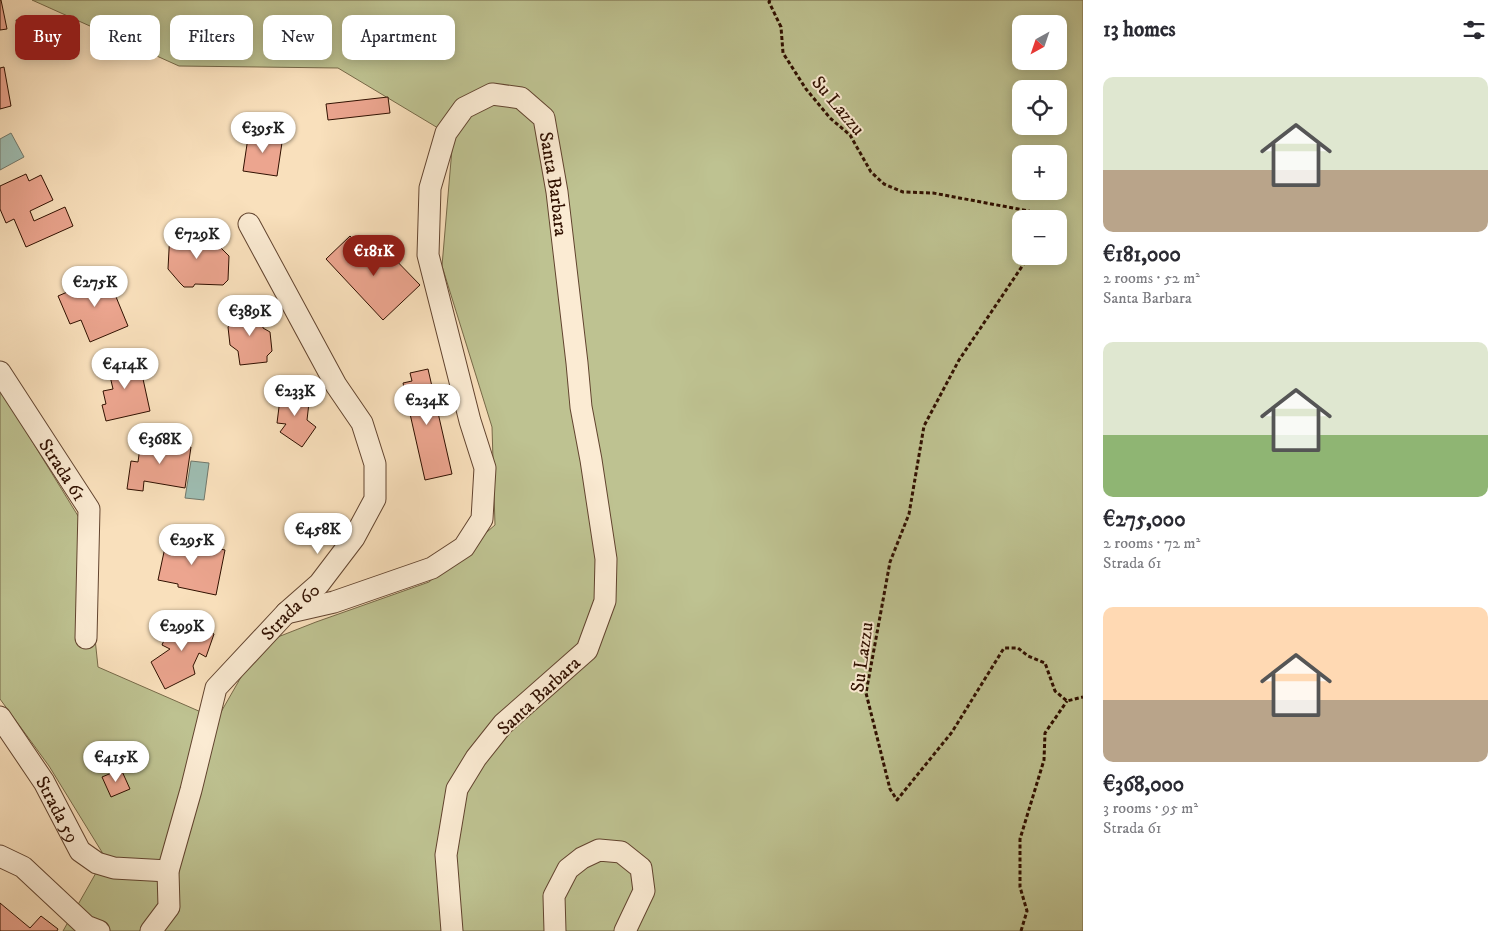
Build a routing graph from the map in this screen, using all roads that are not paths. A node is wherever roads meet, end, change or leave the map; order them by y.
1 (249, 224) dead end
2 (0, 372) edge
3 (286, 613) junction
4 (86, 638) dead end
5 (0, 717) edge
6 (0, 856) edge
7 (168, 871) junction
8 (98, 931) edge
9 (151, 931) edge
10 (452, 931) edge
11 (555, 931) edge
12 (625, 931) edge

1 - 3 street, Strada 60
2 - 4 street, Strada 61
3 - 7 street, Strada 60
3 - 10 street, Santa Barbara
5 - 7 street, Strada 59
6 - 8 street
7 - 9 street, Strada 60
11 - 12 street

